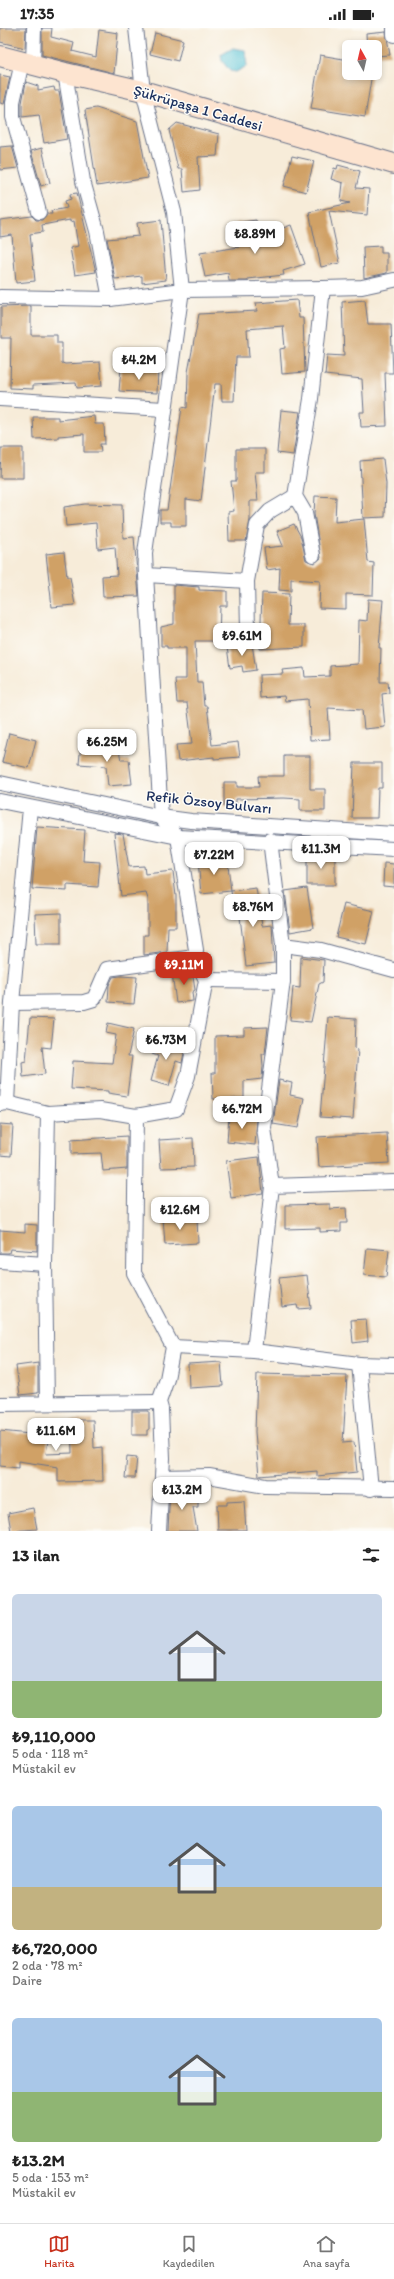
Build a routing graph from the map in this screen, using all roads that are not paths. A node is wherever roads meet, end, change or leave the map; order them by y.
1 (34, 28) edge
2 (136, 28) edge
3 (394, 28) edge
4 (394, 35) edge
5 (0, 56) edge
6 (27, 63) junction
7 (65, 73) junction
8 (143, 91) junction
9 (394, 164) edge
10 (39, 212) dead end
11 (394, 280) edge
12 (323, 288) junction
13 (182, 290) junction
14 (0, 297) edge
15 (110, 299) junction
16 (0, 399) edge
17 (164, 409) junction
18 (295, 496) junction
19 (312, 555) dead end
20 (146, 575) junction
21 (247, 581) junction
22 (248, 631) dead end
23 (0, 783) edge
24 (0, 801) edge
25 (30, 808) junction
26 (161, 817) junction
27 (394, 834) edge
28 (178, 836) junction
29 (270, 840) junction
30 (394, 849) edge
31 (283, 945) junction
32 (195, 958) junction
33 (394, 970) edge
34 (206, 980) junction
35 (283, 981) junction
36 (12, 1003) junction
37 (3, 1103) edge
38 (48, 1113) junction
39 (136, 1116) junction
40 (394, 1182) edge
41 (272, 1186) junction
42 (0, 1261) edge
43 (44, 1264) junction
44 (173, 1347) junction
45 (254, 1351) junction
46 (358, 1364) junction
47 (394, 1364) edge
48 (159, 1402) junction
49 (47, 1403) junction
50 (0, 1404) edge
51 (162, 1477) junction
52 (394, 1488) edge
53 (371, 1489) junction
54 (159, 1531) edge

1 - 6 street
2 - 8 street
3 - 4 street
5 - 6 main road, Şükrüpaşa 1 Caddesi
6 - 7 main road, Şükrüpaşa 1 Caddesi
6 - 10 street
7 - 8 main road, Şükrüpaşa 1 Caddesi
7 - 15 street
8 - 9 main road, Şükrüpaşa 1 Caddesi
8 - 13 street
11 - 12 street
12 - 13 street
12 - 18 street
13 - 15 street
13 - 17 street
14 - 15 street
16 - 17 street
17 - 20 street
18 - 19 street
18 - 21 street
20 - 21 street
20 - 26 street
21 - 22 street
23 - 26 street, Refik Özsoy Bulvarı
24 - 25 street
25 - 28 street
25 - 36 street
26 - 27 street, Refik Özsoy Bulvarı
26 - 28 street
28 - 29 street
28 - 32 street
29 - 30 street
29 - 31 street
31 - 33 street
31 - 35 street
32 - 34 street
32 - 36 street
34 - 35 street
34 - 39 street
35 - 41 street
36 - 37 street
37 - 38 street
38 - 39 street
38 - 43 street
39 - 44 street
40 - 41 street
41 - 45 street
42 - 43 street
43 - 49 street
44 - 45 street
44 - 48 street
45 - 46 street
46 - 47 street
46 - 53 street
48 - 49 street
48 - 51 street
49 - 50 street
51 - 53 street
51 - 54 street
52 - 53 street

